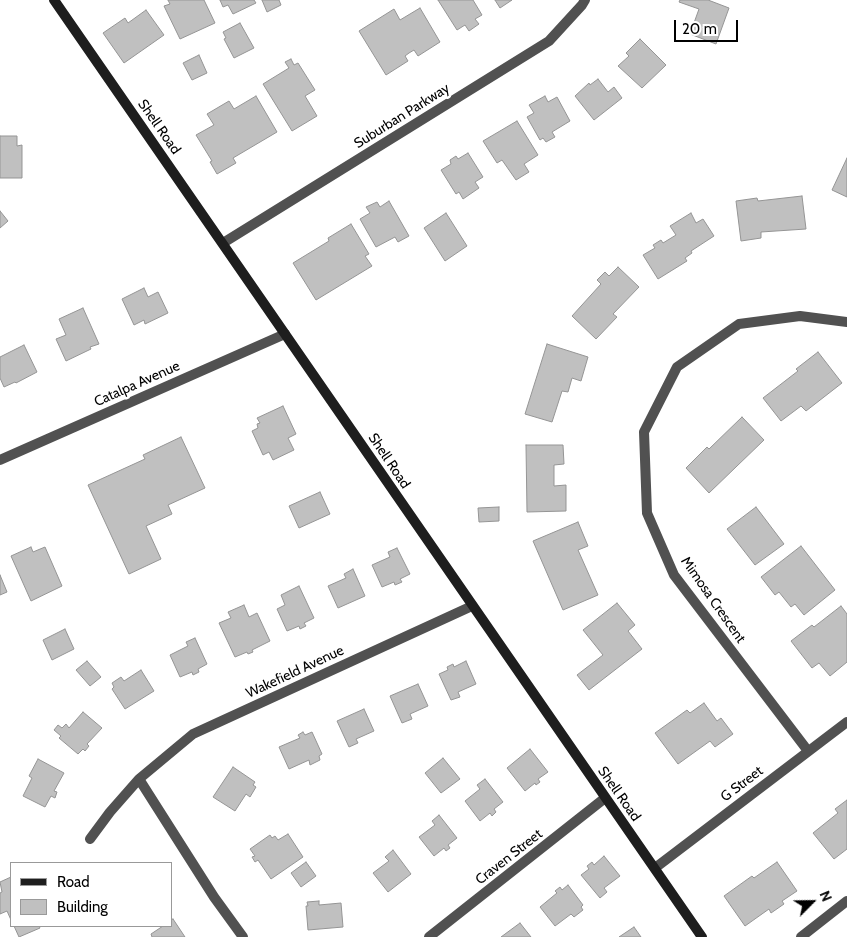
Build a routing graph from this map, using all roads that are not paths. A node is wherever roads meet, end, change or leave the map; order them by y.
1 (54, 0) edge
2 (585, 0) edge
3 (223, 243) junction
4 (847, 322) edge
5 (285, 334) junction
6 (0, 460) edge
7 (472, 606) junction
8 (847, 722) edge
9 (808, 752) junction
10 (139, 779) junction
11 (605, 798) junction
12 (90, 839) dead end
13 (655, 868) junction
14 (847, 901) edge
15 (243, 937) edge
16 (429, 937) edge
17 (702, 937) edge
18 (801, 937) edge

1 - 3 street, Shell Road
2 - 3 street, Suburban Parkway
3 - 5 street, Shell Road
4 - 9 street, Mimosa Crescent
5 - 6 street, Catalpa Avenue
5 - 7 street, Shell Road
7 - 10 street, Wakefield Avenue
7 - 11 street, Shell Road
8 - 9 street, G Street
9 - 13 street, G Street
10 - 12 street, Wakefield Avenue
10 - 15 street
11 - 13 street, Shell Road
11 - 16 street, Craven Street
13 - 17 street, Shell Road
14 - 18 street

